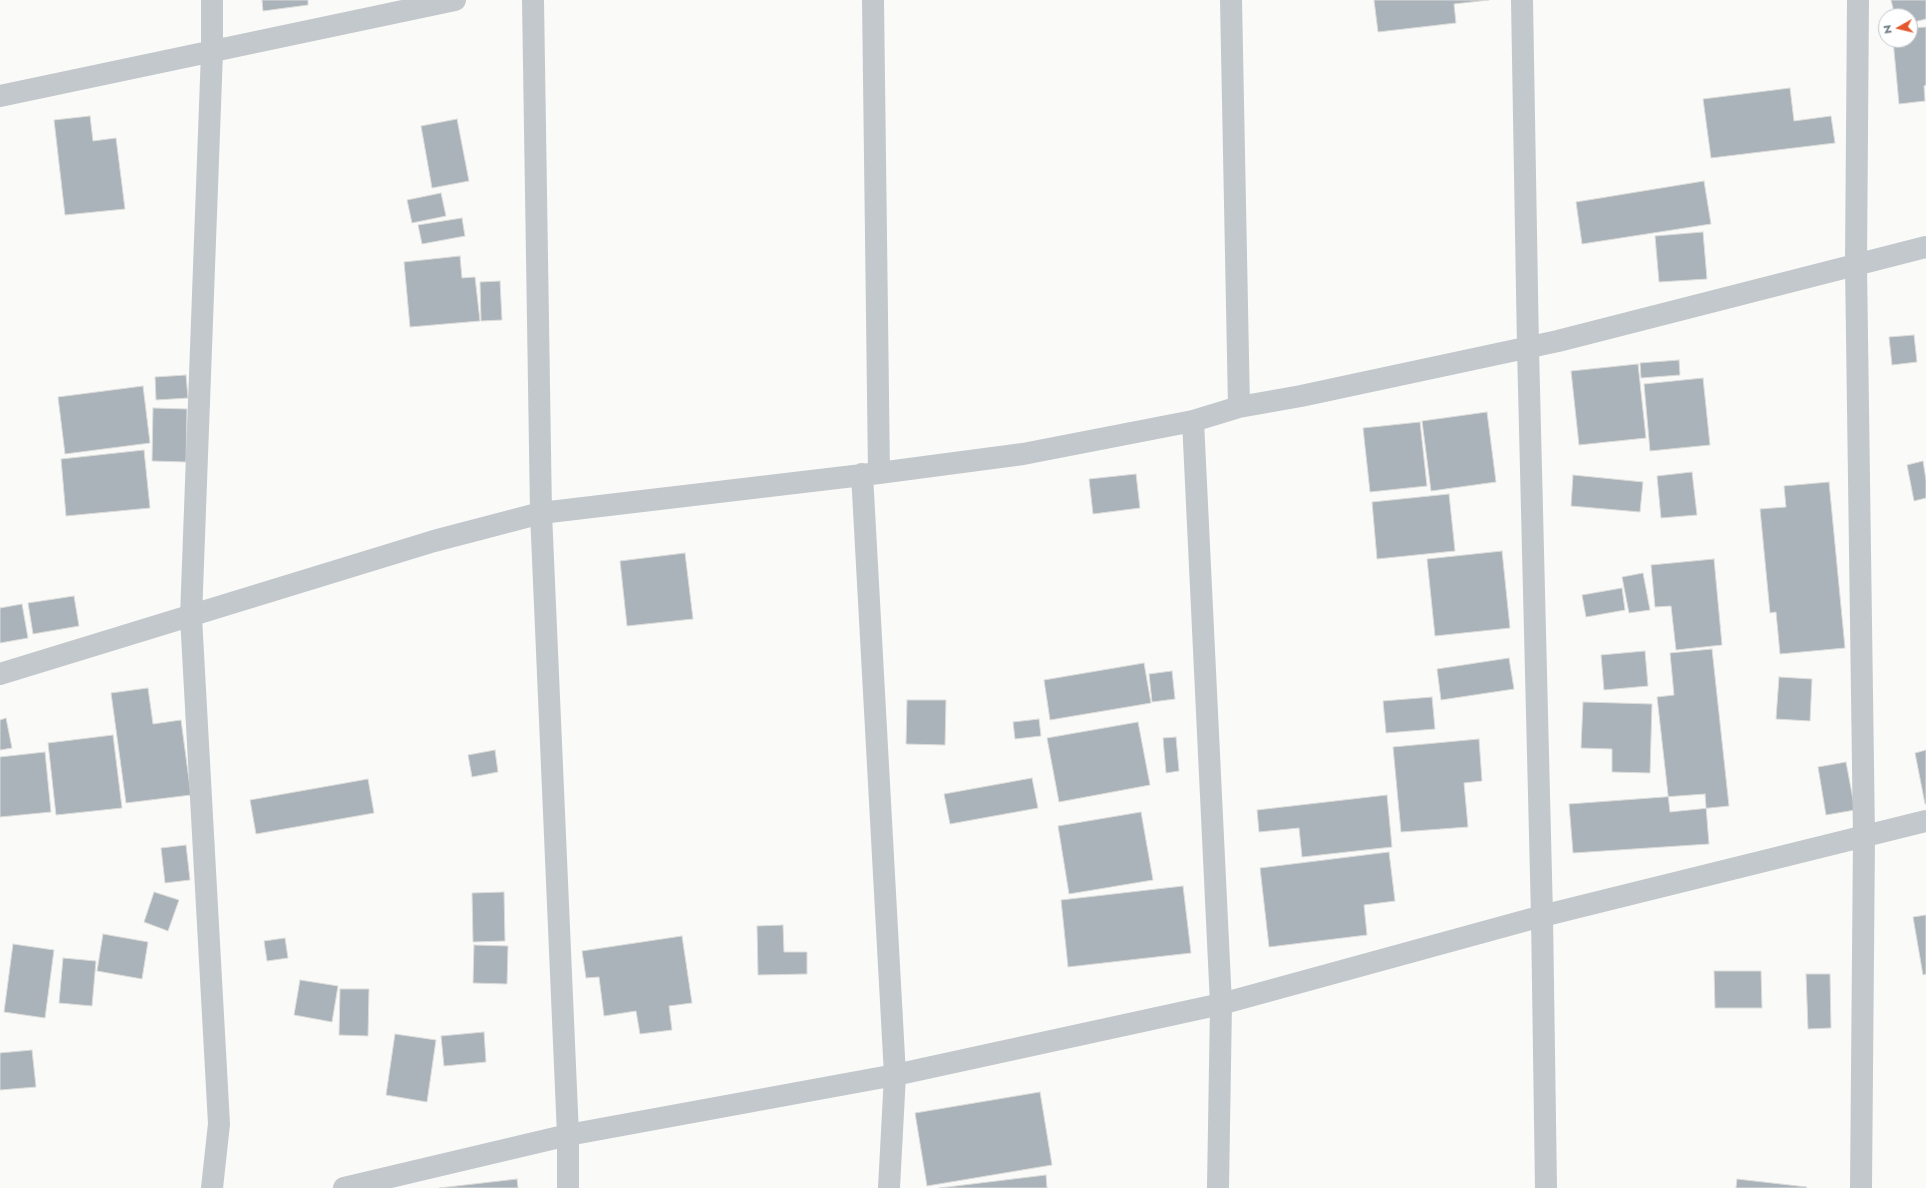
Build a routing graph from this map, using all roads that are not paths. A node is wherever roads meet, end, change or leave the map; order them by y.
1 (212, 0) edge
2 (455, 0) edge
3 (533, 0) edge
4 (874, 0) edge
5 (1231, 0) edge
6 (1522, 0) edge
7 (1858, 0) edge
8 (212, 52) junction
9 (0, 96) edge
10 (1926, 247) edge
11 (1856, 264) junction
12 (1528, 348) junction
13 (1239, 407) junction
14 (1193, 421) junction
15 (870, 474) junction
16 (540, 512) junction
17 (191, 617) junction
18 (0, 674) edge
19 (1926, 821) edge
20 (1864, 837) junction
21 (1542, 916) junction
22 (1221, 1004) junction
23 (894, 1075) junction
24 (568, 1135) junction
25 (212, 1188) edge
26 (344, 1188) edge
27 (568, 1188) edge
28 (889, 1188) edge
29 (1218, 1188) edge
30 (1546, 1188) edge
31 (1861, 1188) edge

1 - 8 street
2 - 8 street
3 - 16 street
4 - 15 street
5 - 13 street
6 - 12 street
7 - 11 street
8 - 9 street
8 - 17 street
10 - 11 street
11 - 12 street
11 - 20 street
12 - 13 street
12 - 21 street
13 - 14 street
14 - 15 street
14 - 22 street
15 - 16 street
15 - 23 street
16 - 17 street
16 - 24 street
17 - 18 street
17 - 25 street
19 - 20 street
20 - 21 street
20 - 31 street
21 - 22 street
21 - 30 street
22 - 23 street
22 - 29 street
23 - 24 street
23 - 28 street
24 - 26 street
24 - 27 street

